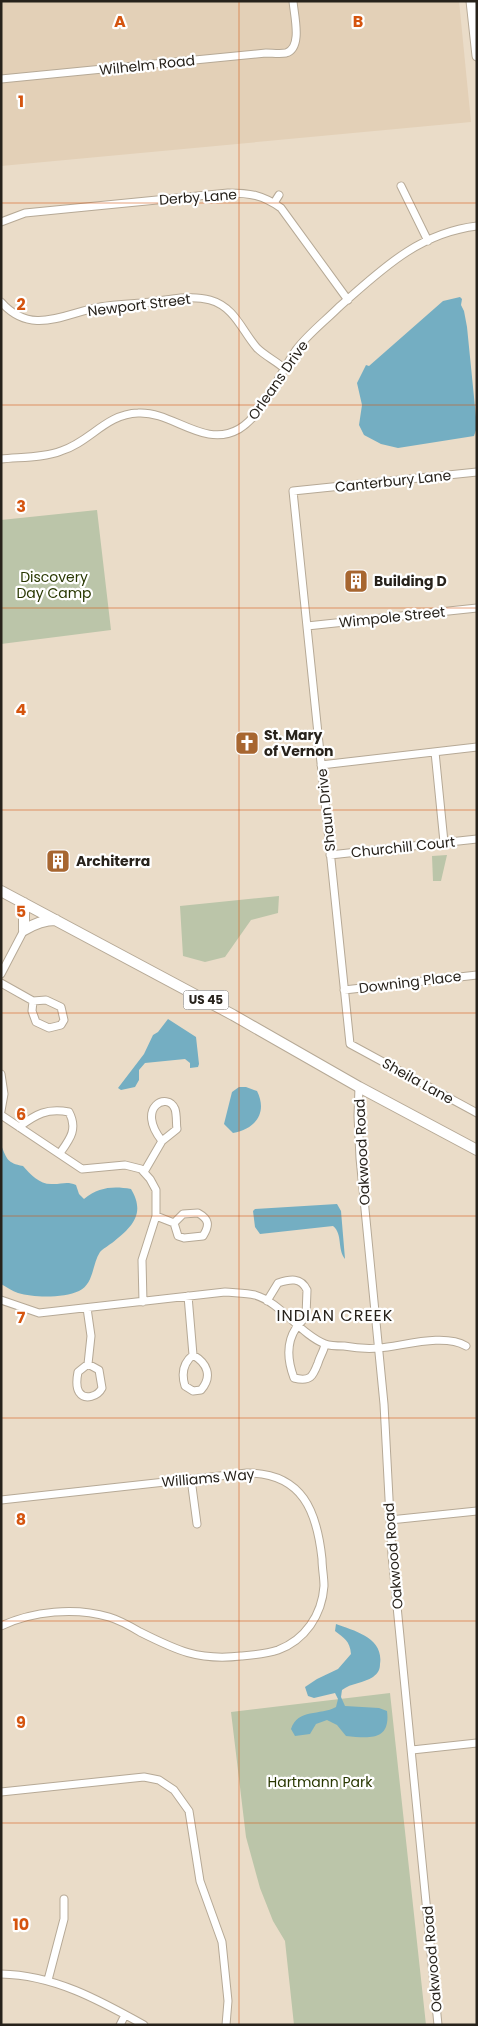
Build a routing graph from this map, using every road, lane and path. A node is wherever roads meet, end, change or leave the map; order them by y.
1 (292, 1) edge
2 (471, 1) edge
3 (477, 56) edge
4 (1, 79) edge
5 (401, 186) dead end
6 (279, 194) dead end
7 (274, 203) junction
8 (1, 222) edge
9 (477, 226) edge
10 (428, 241) junction
11 (348, 300) junction
12 (1, 302) edge
13 (284, 369) junction
14 (1, 459) edge
15 (477, 472) edge
16 (308, 490) joint
17 (477, 608) edge
18 (307, 626) junction
19 (477, 747) edge
20 (435, 752) junction
21 (321, 765) junction
22 (477, 839) edge
23 (444, 842) junction
24 (330, 855) junction
25 (1, 891) edge
26 (24, 903) junction
27 (57, 920) junction
28 (24, 930) junction
29 (1, 974) edge
30 (477, 975) edge
31 (1, 983) edge
32 (344, 990) junction
33 (33, 1001) junction
34 (358, 1048) joint
35 (1, 1074) edge
36 (359, 1087) junction
37 (1, 1111) edge
38 (477, 1113) edge
39 (1, 1115) edge
40 (19, 1127) junction
41 (162, 1141) junction
42 (477, 1150) edge
43 (60, 1153) junction
44 (144, 1172) junction
45 (156, 1216) junction
46 (174, 1223) junction
47 (188, 1296) junction
48 (267, 1301) junction
49 (143, 1302) junction
50 (3, 1304) edge
51 (87, 1308) junction
52 (297, 1325) junction
53 (325, 1344) junction
54 (466, 1346) dead end
55 (378, 1348) junction
56 (193, 1355) junction
57 (88, 1364) junction
58 (191, 1479) junction
59 (1, 1500) edge
60 (477, 1511) edge
61 (390, 1520) junction
62 (197, 1524) dead end
63 (1, 1626) edge
64 (477, 1743) edge
65 (412, 1750) junction
66 (1, 1792) edge
67 (64, 1899) dead end
68 (1, 1974) edge
69 (48, 1980) junction
70 (125, 2015) junction
71 (120, 2025) edge
72 (144, 2025) edge
73 (226, 2025) edge
74 (438, 2025) edge

1 - 4 street, Wilhelm Road
2 - 3 main road
5 - 10 street
6 - 7 street
7 - 8 street, Derby Lane
7 - 11 street, Derby Lane
9 - 10 street, Orleans Drive
10 - 11 street, Orleans Drive
11 - 13 street, Orleans Drive
12 - 13 street, Newport Street
13 - 14 street, Orleans Drive
15 - 16 street, Canterbury Lane
16 - 18 street, Shaun Drive
17 - 18 street, Wimpole Street
18 - 21 street, Shaun Drive
19 - 20 street
20 - 21 street
20 - 23 street
21 - 24 street, Shaun Drive
22 - 23 street, Churchill Court
23 - 24 street, Churchill Court
24 - 32 street, Shaun Drive
25 - 26 main road, US 45
26 - 27 main road, US 45
26 - 28 main road
27 - 28 main road
27 - 36 main road, US 45
28 - 29 street
30 - 32 street, Downing Place
31 - 33 street
32 - 34 street, Shaun Drive
33 - 33 street
34 - 38 street, Sheila Lane
35 - 37 street
36 - 42 main road, US 45
36 - 55 street, Oakwood Road
39 - 40 street
40 - 43 street
40 - 43 street
41 - 41 street
41 - 44 street
43 - 44 street
44 - 45 street
45 - 46 street
45 - 49 street
46 - 46 street
47 - 48 street
47 - 49 street
47 - 56 street
48 - 52 street
48 - 52 street
49 - 51 street
50 - 51 street
51 - 57 street
52 - 53 street
52 - 53 street
53 - 55 street
54 - 55 street
55 - 61 street, Oakwood Road
56 - 56 street
57 - 57 street
58 - 59 street, Williams Way
58 - 62 street
58 - 63 street, Williams Way
60 - 61 street
61 - 65 street, Oakwood Road
64 - 65 street
65 - 74 street, Oakwood Road
66 - 73 street
67 - 69 street
68 - 69 street
69 - 70 street
70 - 71 street
70 - 72 street

